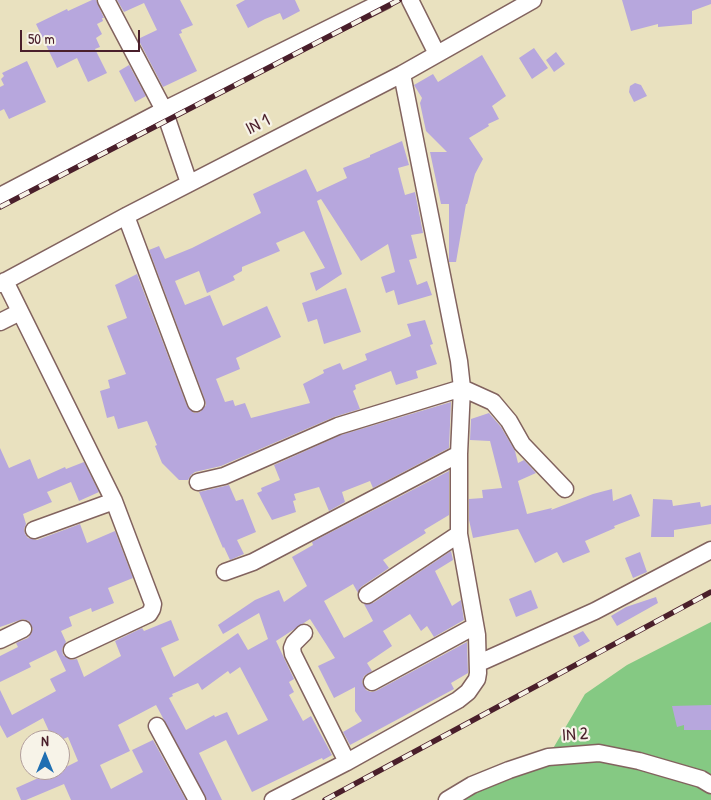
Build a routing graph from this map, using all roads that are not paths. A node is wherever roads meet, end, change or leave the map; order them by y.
1 (106, 0) edge
2 (386, 0) edge
3 (410, 0) edge
4 (533, 0) edge
5 (437, 54) junction
6 (402, 74) junction
7 (164, 110) junction
8 (189, 183) junction
9 (0, 196) edge
10 (126, 216) junction
11 (2, 283) edge
12 (20, 312) junction
13 (0, 322) edge
14 (462, 388) junction
15 (196, 403) dead end
16 (459, 454) junction
17 (198, 482) dead end
18 (565, 489) dead end
19 (114, 501) junction
20 (34, 530) dead end
21 (459, 534) junction
22 (711, 550) edge
23 (226, 572) dead end
24 (367, 595) dead end
25 (475, 626) junction
26 (23, 629) dead end
27 (304, 633) dead end
28 (0, 640) edge
29 (72, 650) dead end
30 (479, 663) junction
31 (372, 682) dead end
32 (157, 726) dead end
33 (348, 762) junction
34 (711, 784) edge
35 (197, 800) edge
36 (273, 800) edge
37 (447, 800) edge

1 - 7 street
2 - 7 street
3 - 5 street
4 - 5 street, IN 1
5 - 6 street, IN 1
6 - 8 street, IN 1
6 - 14 street
7 - 8 street
7 - 9 street
8 - 10 street, IN 1
10 - 11 street, IN 1
10 - 15 street
11 - 12 street
12 - 13 street
12 - 19 street
14 - 16 street
14 - 17 street
14 - 18 street
16 - 21 street
16 - 23 street
19 - 20 street
19 - 29 street
21 - 24 street
21 - 25 street
22 - 30 street
25 - 30 street
25 - 31 street
26 - 28 street
27 - 33 street
30 - 33 street
32 - 35 street
33 - 36 street
34 - 37 street, IN 2

